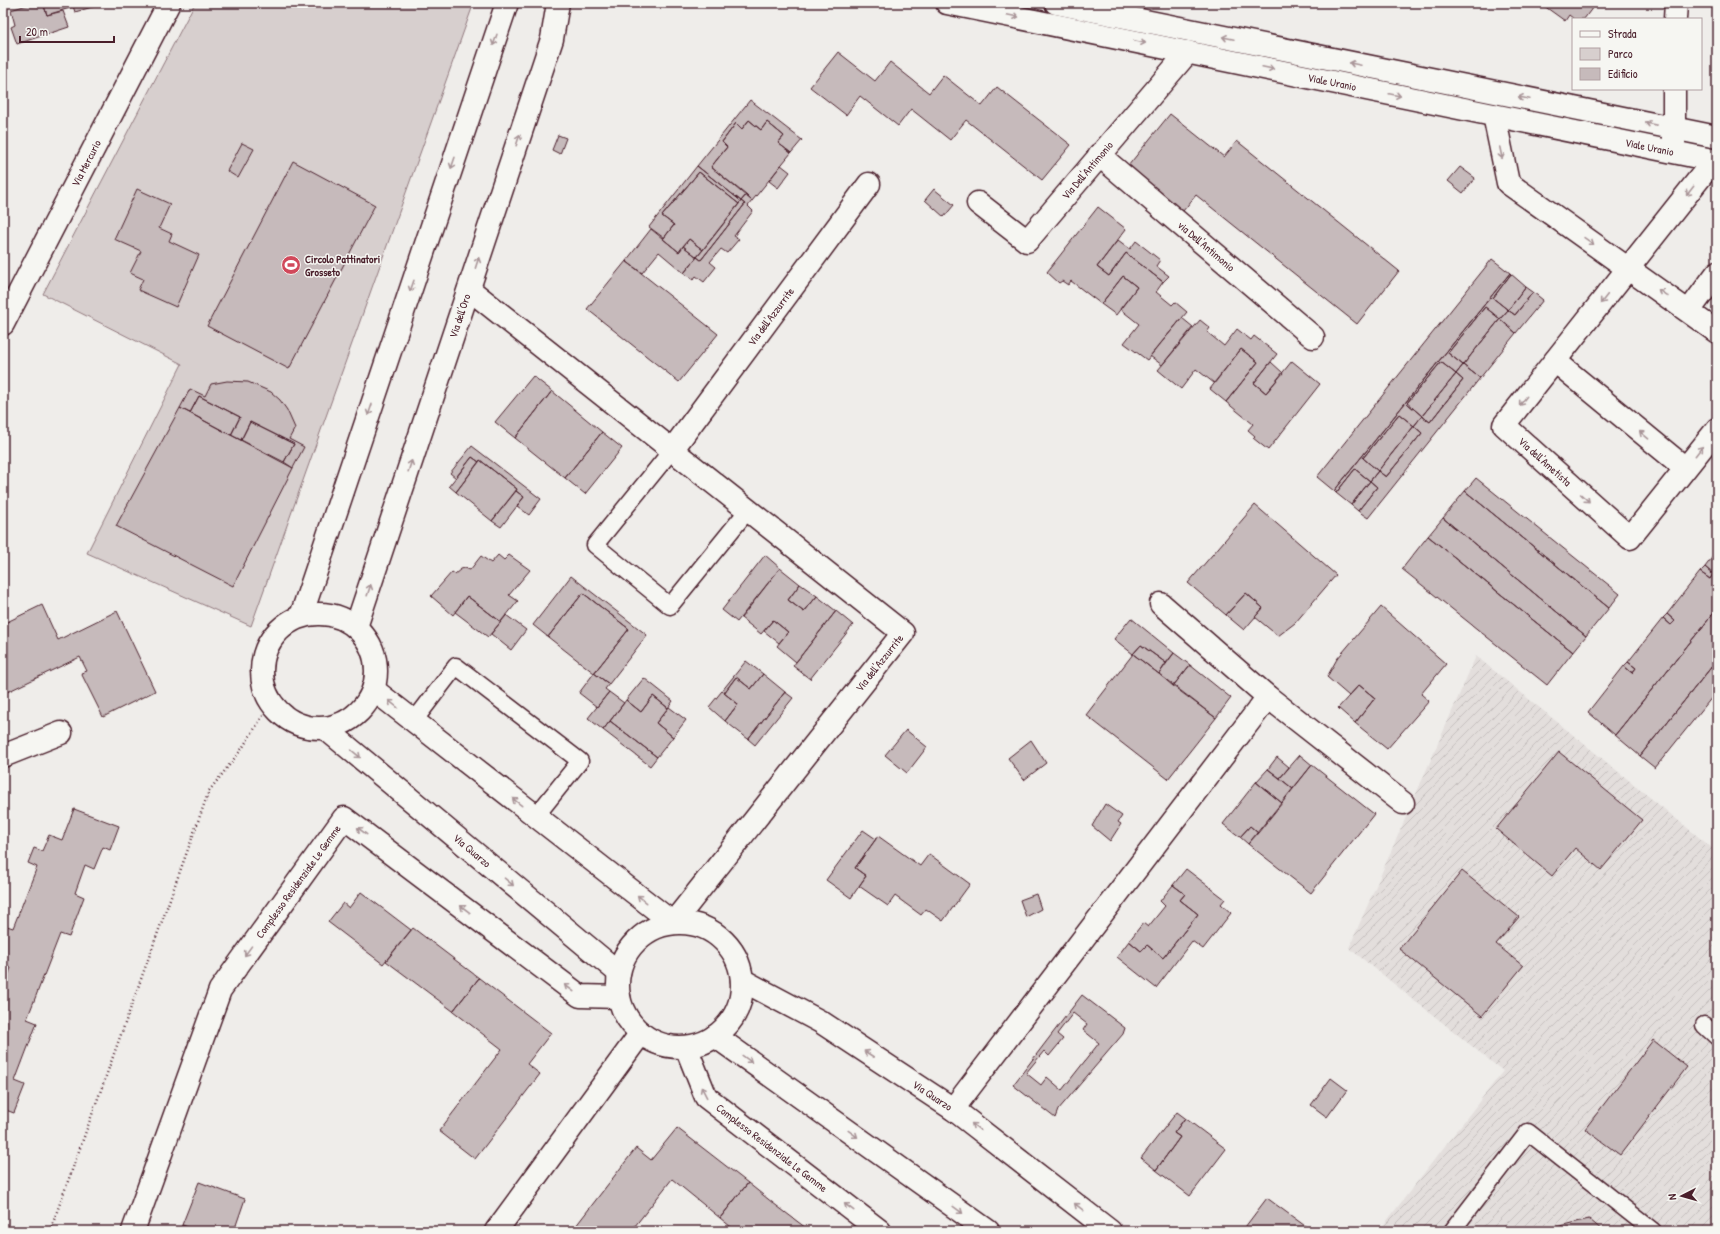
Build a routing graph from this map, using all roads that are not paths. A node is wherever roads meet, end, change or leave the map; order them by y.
1 (169, 3) edge
2 (507, 3) edge
3 (558, 3) edge
4 (947, 3) edge
5 (1056, 3) edge
6 (1676, 3) edge
7 (1675, 18) edge
8 (1188, 52) junction
9 (1674, 90) edge
10 (1494, 115) junction
11 (1674, 129) junction
12 (1717, 138) edge
13 (1674, 152) junction
14 (1099, 156) junction
15 (1715, 161) edge
16 (869, 184) dead end
17 (978, 203) dead end
18 (1628, 269) junction
19 (1717, 273) edge
20 (469, 289) junction
21 (1689, 311) junction
22 (3, 324) edge
23 (1717, 332) edge
24 (1314, 337) dead end
25 (1555, 361) junction
26 (1717, 429) edge
27 (672, 450) junction
28 (1685, 468) junction
29 (748, 510) junction
30 (1161, 604) dead end
31 (301, 616) junction
32 (356, 627) junction
33 (374, 690) junction
34 (1268, 697) junction
35 (414, 721) junction
36 (326, 729) junction
37 (61, 733) dead end
38 (3, 756) edge
39 (1403, 803) dead end
40 (536, 816) junction
41 (673, 922) junction
42 (619, 973) junction
43 (742, 980) junction
44 (619, 996) junction
45 (1704, 1025) dead end
46 (641, 1033) junction
47 (715, 1036) junction
48 (1717, 1037) edge
49 (686, 1047) junction
50 (953, 1109) junction
51 (133, 1231) edge
52 (496, 1231) edge
53 (880, 1231) edge
54 (988, 1231) edge
55 (1110, 1231) edge
56 (1452, 1231) edge
57 (1652, 1231) edge

1 - 22 street, Via Mercurio
2 -> 31 street
20 -> 3 street, Via dell'Oro
4 -> 8 street, Viale Uranio
11 -> 5 street, Viale Uranio
6 - 7 street
8 -> 10 street, Viale Uranio
8 - 14 street, Via Dell'Antimonio
9 - 11 street
10 - 13 street, Viale Uranio
10 -> 18 street
11 - 12 street, Viale Uranio
11 - 13 street
13 - 15 street, Viale Uranio
14 - 17 street, Via Dell'Antimonio
14 - 24 street, via Dell'Antimonio
15 -> 18 street, Via dell'Ametista
16 - 27 street, Via dell'Azzurrite
21 -> 18 street
18 -> 25 street, Via dell'Ametista
19 - 21 street
20 - 27 street, Via dell'Azzurrite
32 -> 20 street, Via dell'Oro
21 - 23 street
28 -> 25 street
25 -> 28 street, Via dell'Ametista
28 -> 26 street, Via dell'Ametista
27 - 29 street, Via dell'Azzurrite
27 - 29 lane
29 - 41 street, Via dell'Azzurrite
30 - 34 street
31 - 32 street
31 - 36 street
32 - 33 street
35 -> 33 street
33 - 36 street
34 - 39 street
34 - 50 street
40 -> 35 street
35 - 40 lane
36 -> 42 street, Via Quarzo
37 - 38 street
41 -> 40 street
41 - 42 street
41 - 43 street
42 - 44 street
43 - 47 street
50 -> 43 street, Via Quarzo
44 - 46 street
44 -> 51 street, Complesso Residenziale Le Gemme
45 - 48 lane
46 - 49 street
46 - 52 street
47 - 49 street
47 -> 54 street
53 -> 49 street, Complesso Residenziale Le Gemme
55 -> 50 street, Via Quarzo
56 - 57 lane

